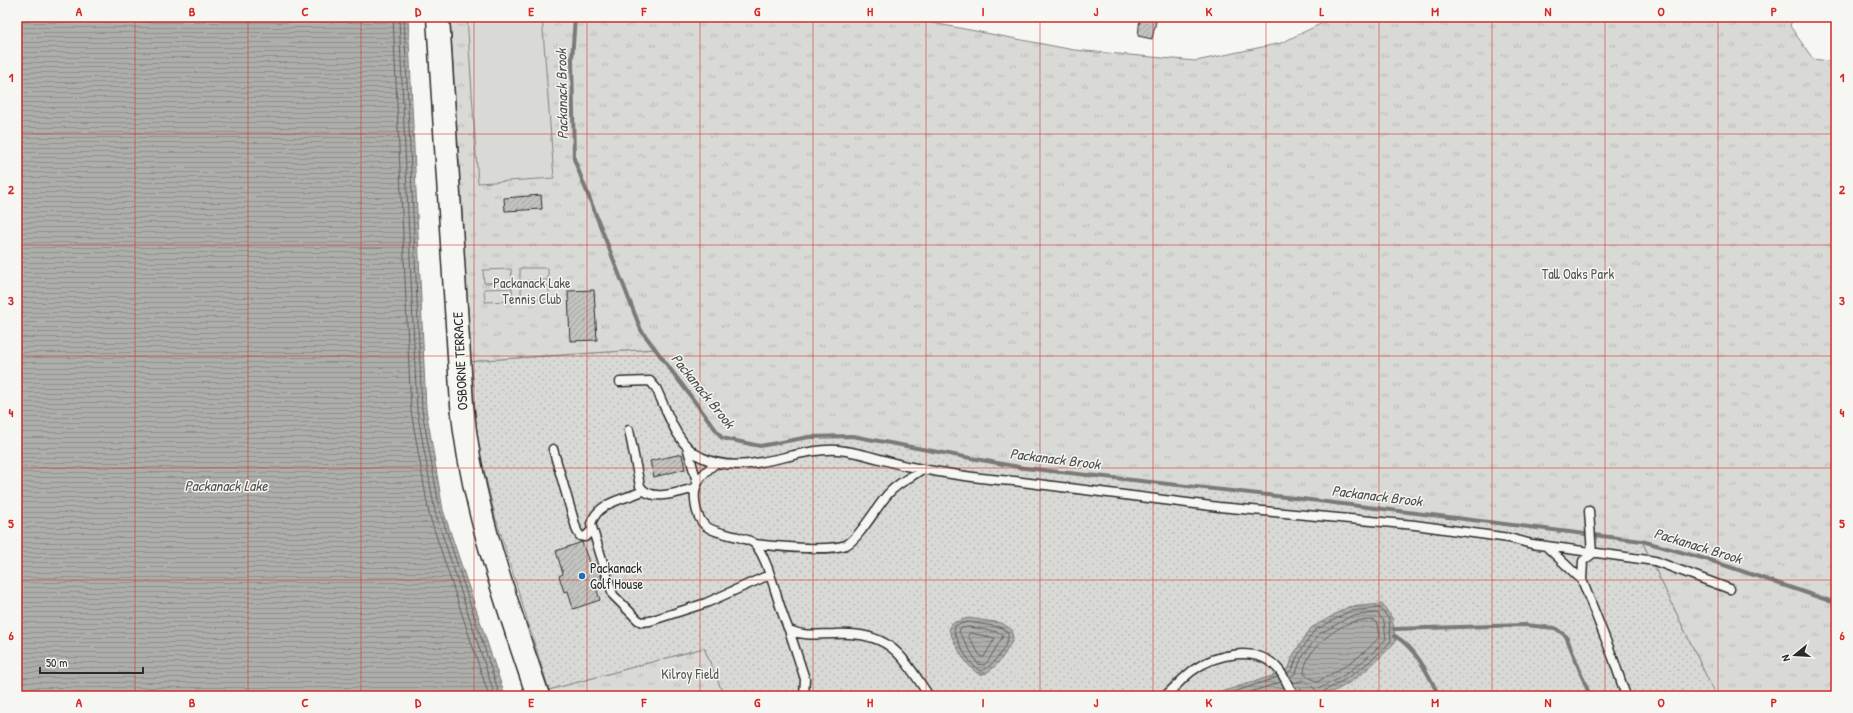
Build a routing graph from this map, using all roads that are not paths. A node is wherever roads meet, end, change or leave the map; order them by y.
1 (438, 17) edge
2 (620, 382) dead end
3 (629, 430) dead end
4 (553, 449) dead end
5 (688, 450) junction
6 (716, 463) junction
7 (922, 469) junction
8 (696, 485) junction
9 (643, 491) junction
10 (1589, 511) dead end
11 (592, 530) junction
12 (755, 544) junction
13 (1546, 546) junction
14 (1592, 554) junction
15 (769, 575) junction
16 (1582, 580) junction
17 (1730, 589) dead end
18 (789, 630) junction
19 (538, 696) edge
20 (804, 696) edge
21 (929, 696) edge
22 (1165, 696) edge
23 (1294, 696) edge
24 (1626, 696) edge

1 - 19 street, OSBORNE TERRACE
2 - 5 lane
3 - 9 lane
4 - 11 lane
5 - 6 lane
5 - 8 lane
6 - 7 lane
6 - 8 lane
7 - 12 lane
7 - 13 lane
8 - 9 lane
8 - 12 lane
9 - 11 lane
10 - 14 lane
11 - 15 lane
12 - 15 lane
13 - 14 lane
13 - 16 lane
14 - 16 lane
14 - 17 lane
15 - 18 lane
16 - 24 lane
18 - 20 lane
18 - 21 lane
22 - 23 lane

